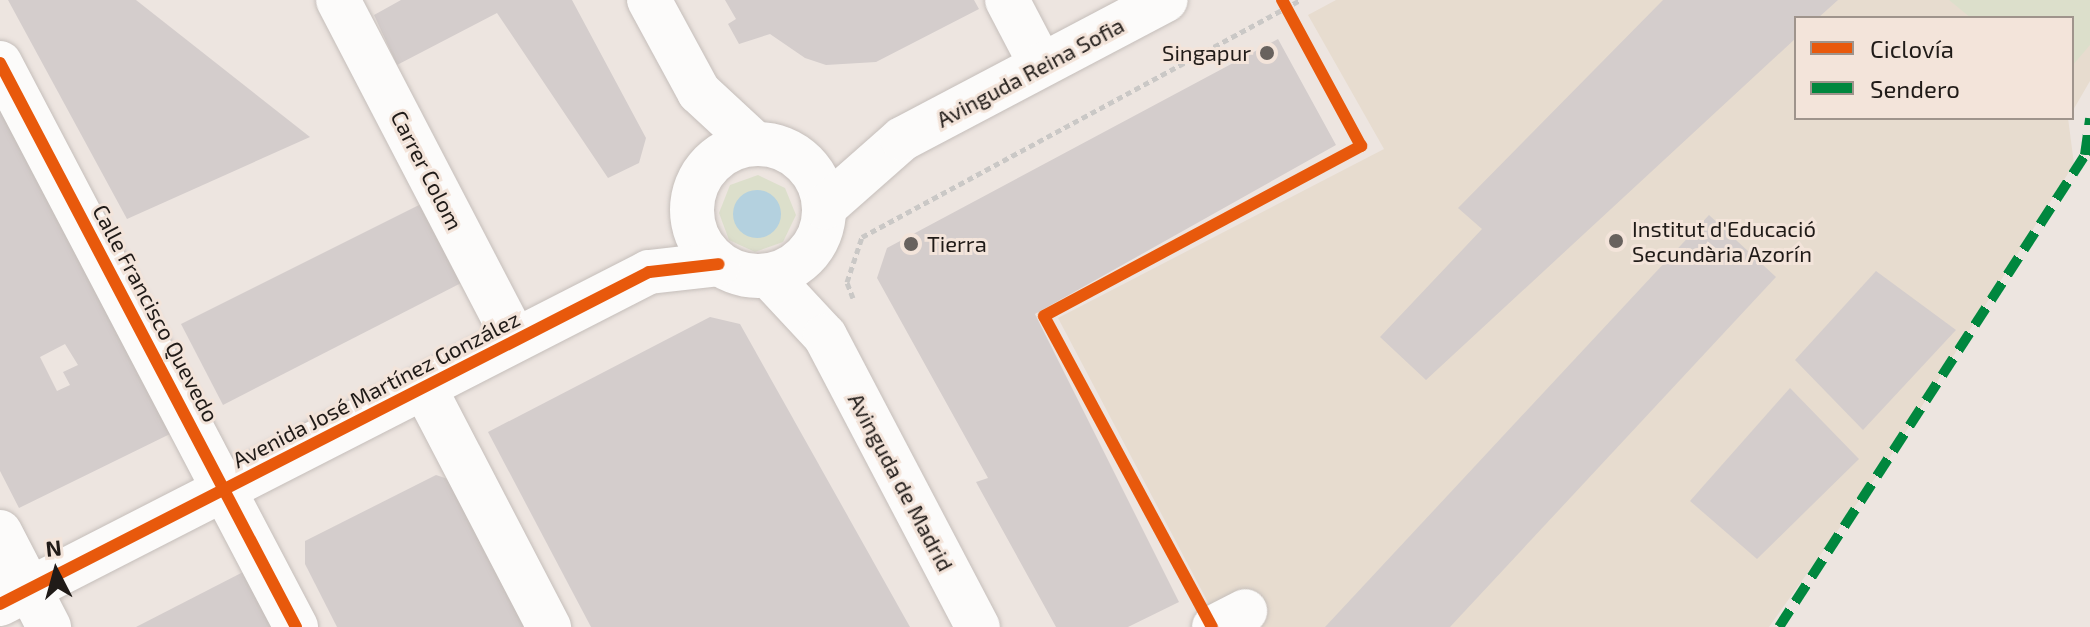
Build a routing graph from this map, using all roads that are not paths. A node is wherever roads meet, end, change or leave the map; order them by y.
1 (338, 0) edge
2 (649, 0) edge
3 (1007, 0) edge
4 (1166, 0) edge
5 (0, 63) edge
6 (1041, 65) junction
7 (699, 92) junction
8 (754, 143) junction
9 (893, 144) junction
10 (803, 160) junction
11 (706, 168) junction
12 (825, 207) junction
13 (692, 218) junction
14 (811, 251) junction
15 (719, 264) junction
16 (649, 272) junction
17 (769, 276) junction
18 (825, 336) junction
19 (515, 340) junction
20 (424, 387) junction
21 (227, 488) junction
22 (0, 532) edge
23 (15, 596) edge
24 (49, 627) edge
25 (296, 627) edge
26 (549, 627) edge
27 (978, 627) edge

1 - 19 street, Carrer Colom
2 - 7 street
3 - 6 street
4 - 6 street, Avinguda Reina Sofia
5 - 21 street, Calle Francisco Quevedo
6 - 9 street, Avinguda Reina Sofia
7 - 8 street
7 - 11 street
8 - 10 street
8 - 11 street
9 - 10 street, Avinguda Reina Sofia
9 - 12 street, Avinguda Reina Sofia
10 - 12 street
11 - 13 street
12 - 14 street
13 - 15 street
13 - 16 street
14 - 17 street
14 - 18 street, Avinguda de Madrid
15 - 16 street
15 - 17 street
16 - 19 street, Avenida José Martínez González
17 - 18 street, Avinguda de Madrid
18 - 27 street, Avinguda de Madrid
19 - 20 street, Avenida José Martínez González
20 - 21 street, Avenida José Martínez González
20 - 26 street
21 - 23 street, Avenida José Martínez González
21 - 25 street, Calle Francisco Quevedo
22 - 23 street
23 - 24 street

